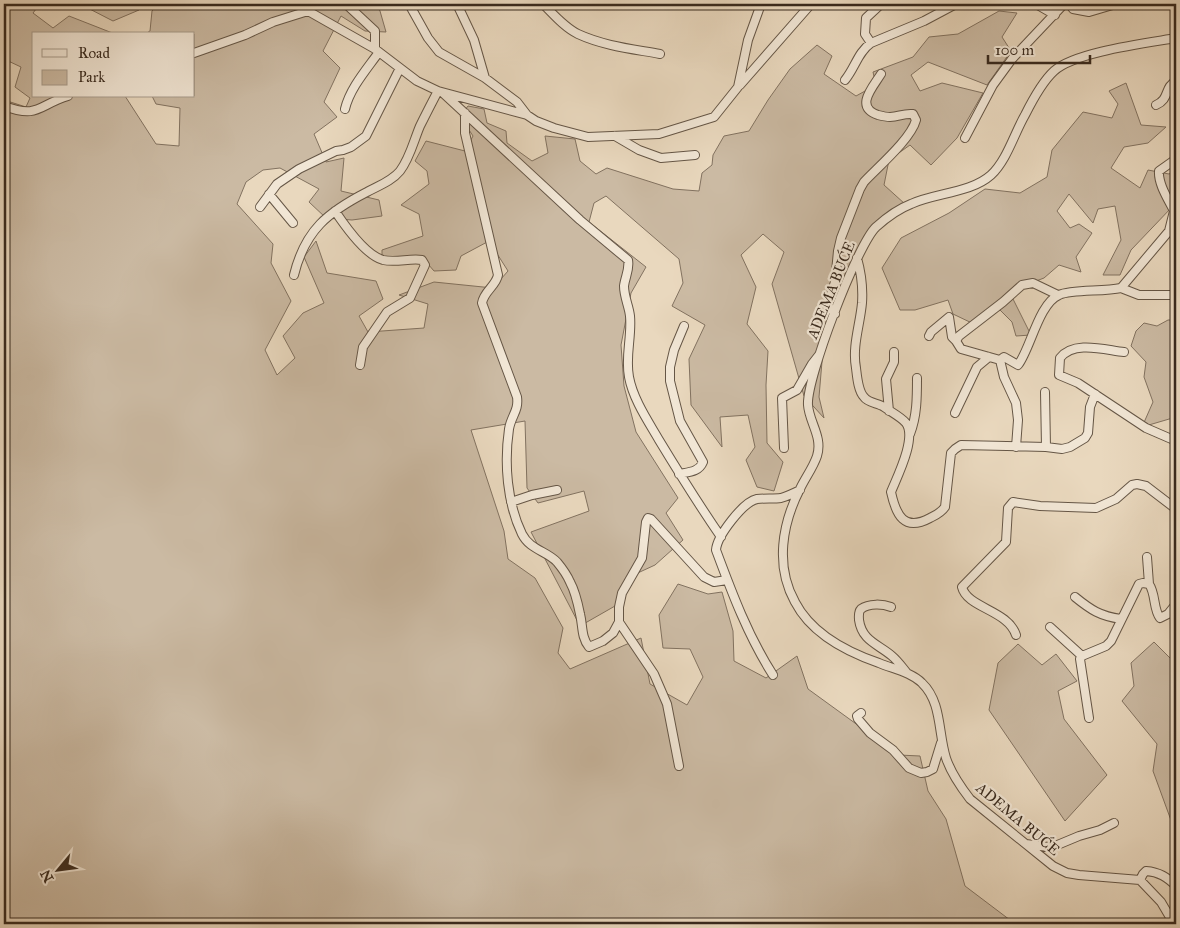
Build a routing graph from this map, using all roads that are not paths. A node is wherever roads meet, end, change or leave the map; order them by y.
1 (346, 4) edge
2 (409, 4) edge
3 (457, 4) edge
4 (543, 4) edge
5 (678, 4) edge
6 (689, 4) edge
7 (761, 4) edge
8 (811, 4) edge
9 (881, 4) edge
10 (956, 4) edge
11 (1036, 4) edge
12 (1064, 4) edge
13 (1069, 4) edge
14 (1116, 4) edge
15 (1055, 14) junction
16 (1176, 38) edge
17 (872, 43) junction
18 (377, 51) junction
19 (195, 54) edge
20 (660, 54) dead end
21 (400, 68) junction
22 (881, 74) dead end
23 (485, 78) junction
24 (845, 80) dead end
25 (1176, 81) edge
26 (738, 87) junction
27 (440, 91) junction
28 (64, 98) edge
29 (1156, 105) dead end
30 (4, 106) edge
31 (345, 109) dead end
32 (465, 114) junction
33 (527, 115) junction
34 (616, 136) junction
35 (965, 138) dead end
36 (696, 155) dead end
37 (1176, 159) edge
38 (269, 194) junction
39 (260, 207) dead end
40 (335, 211) junction
41 (1175, 211) edge
42 (293, 222) dead end
43 (857, 258) junction
44 (294, 275) dead end
45 (1120, 288) junction
46 (1058, 295) junction
47 (1176, 295) edge
48 (835, 314) junction
49 (684, 326) dead end
50 (929, 336) dead end
51 (956, 340) junction
52 (894, 352) dead end
53 (1124, 352) dead end
54 (820, 354) junction
55 (990, 357) junction
56 (1000, 360) junction
57 (360, 365) dead end
58 (917, 378) dead end
59 (1045, 392) dead end
60 (1095, 394) junction
61 (889, 411) junction
62 (955, 412) dead end
63 (909, 436) junction
64 (1176, 441) edge
65 (1016, 447) junction
66 (1046, 447) junction
67 (784, 448) dead end
68 (679, 474) junction
69 (556, 490) dead end
70 (800, 490) junction
71 (511, 502) junction
72 (1176, 509) edge
73 (721, 536) junction
74 (1147, 557) dead end
75 (727, 580) junction
76 (1149, 584) junction
77 (1074, 597) dead end
78 (1176, 604) edge
79 (891, 607) dead end
80 (1121, 619) junction
81 (619, 622) junction
82 (1050, 627) dead end
83 (1016, 635) dead end
84 (1082, 656) junction
85 (907, 674) junction
86 (773, 675) dead end
87 (861, 713) dead end
88 (1088, 718) dead end
89 (942, 741) junction
90 (679, 766) dead end
91 (1114, 823) dead end
92 (1026, 844) junction
93 (1140, 880) junction
94 (1176, 886) edge
95 (1174, 924) edge

1 - 18 street
2 - 23 street
3 - 23 street
4 - 20 street
5 - 6 street
7 - 26 street
8 - 26 street
9 - 17 street
10 - 17 street
11 - 15 street
12 - 15 street
13 - 14 street
15 - 35 street
16 - 43 street, ADEMA BUĆE
17 - 24 street
18 - 19 street
18 - 21 street
18 - 31 street
21 - 27 street
21 - 38 street
22 - 48 street
23 - 33 street
25 - 29 street
26 - 34 street
27 - 32 street
27 - 33 street
27 - 40 street
28 - 30 street
32 - 68 street
32 - 71 street
33 - 34 street
34 - 36 street
37 - 41 street
38 - 39 street
38 - 42 street
40 - 44 street
40 - 57 street
41 - 45 street
43 - 48 street, ADEMA BUĆE
43 - 61 street
45 - 46 street
45 - 47 street
46 - 51 street
46 - 56 street
48 - 54 street, ADEMA BUĆE
49 - 68 street
50 - 51 street
51 - 55 street
52 - 61 street
53 - 60 street
54 - 67 street, ADEMA BUĆE
54 - 70 street, ADEMA BUĆE
55 - 56 street
55 - 62 street
56 - 65 street
58 - 63 street
59 - 66 street
60 - 64 street
60 - 66 street
61 - 63 street
63 - 65 street
65 - 66 street
68 - 73 street
69 - 71 street
70 - 73 street
70 - 85 street, ADEMA BUĆE
71 - 81 street
72 - 83 street
73 - 75 street
74 - 76 street
75 - 81 street
75 - 86 street
76 - 78 street
76 - 80 street
77 - 80 street
79 - 85 street
80 - 84 street
81 - 90 street
82 - 84 street
84 - 88 street
85 - 89 street, ADEMA BUĆE
87 - 89 street
89 - 92 street, ADEMA BUĆE
91 - 92 street
92 - 93 street, ADEMA BUĆE
93 - 94 street
93 - 95 street

